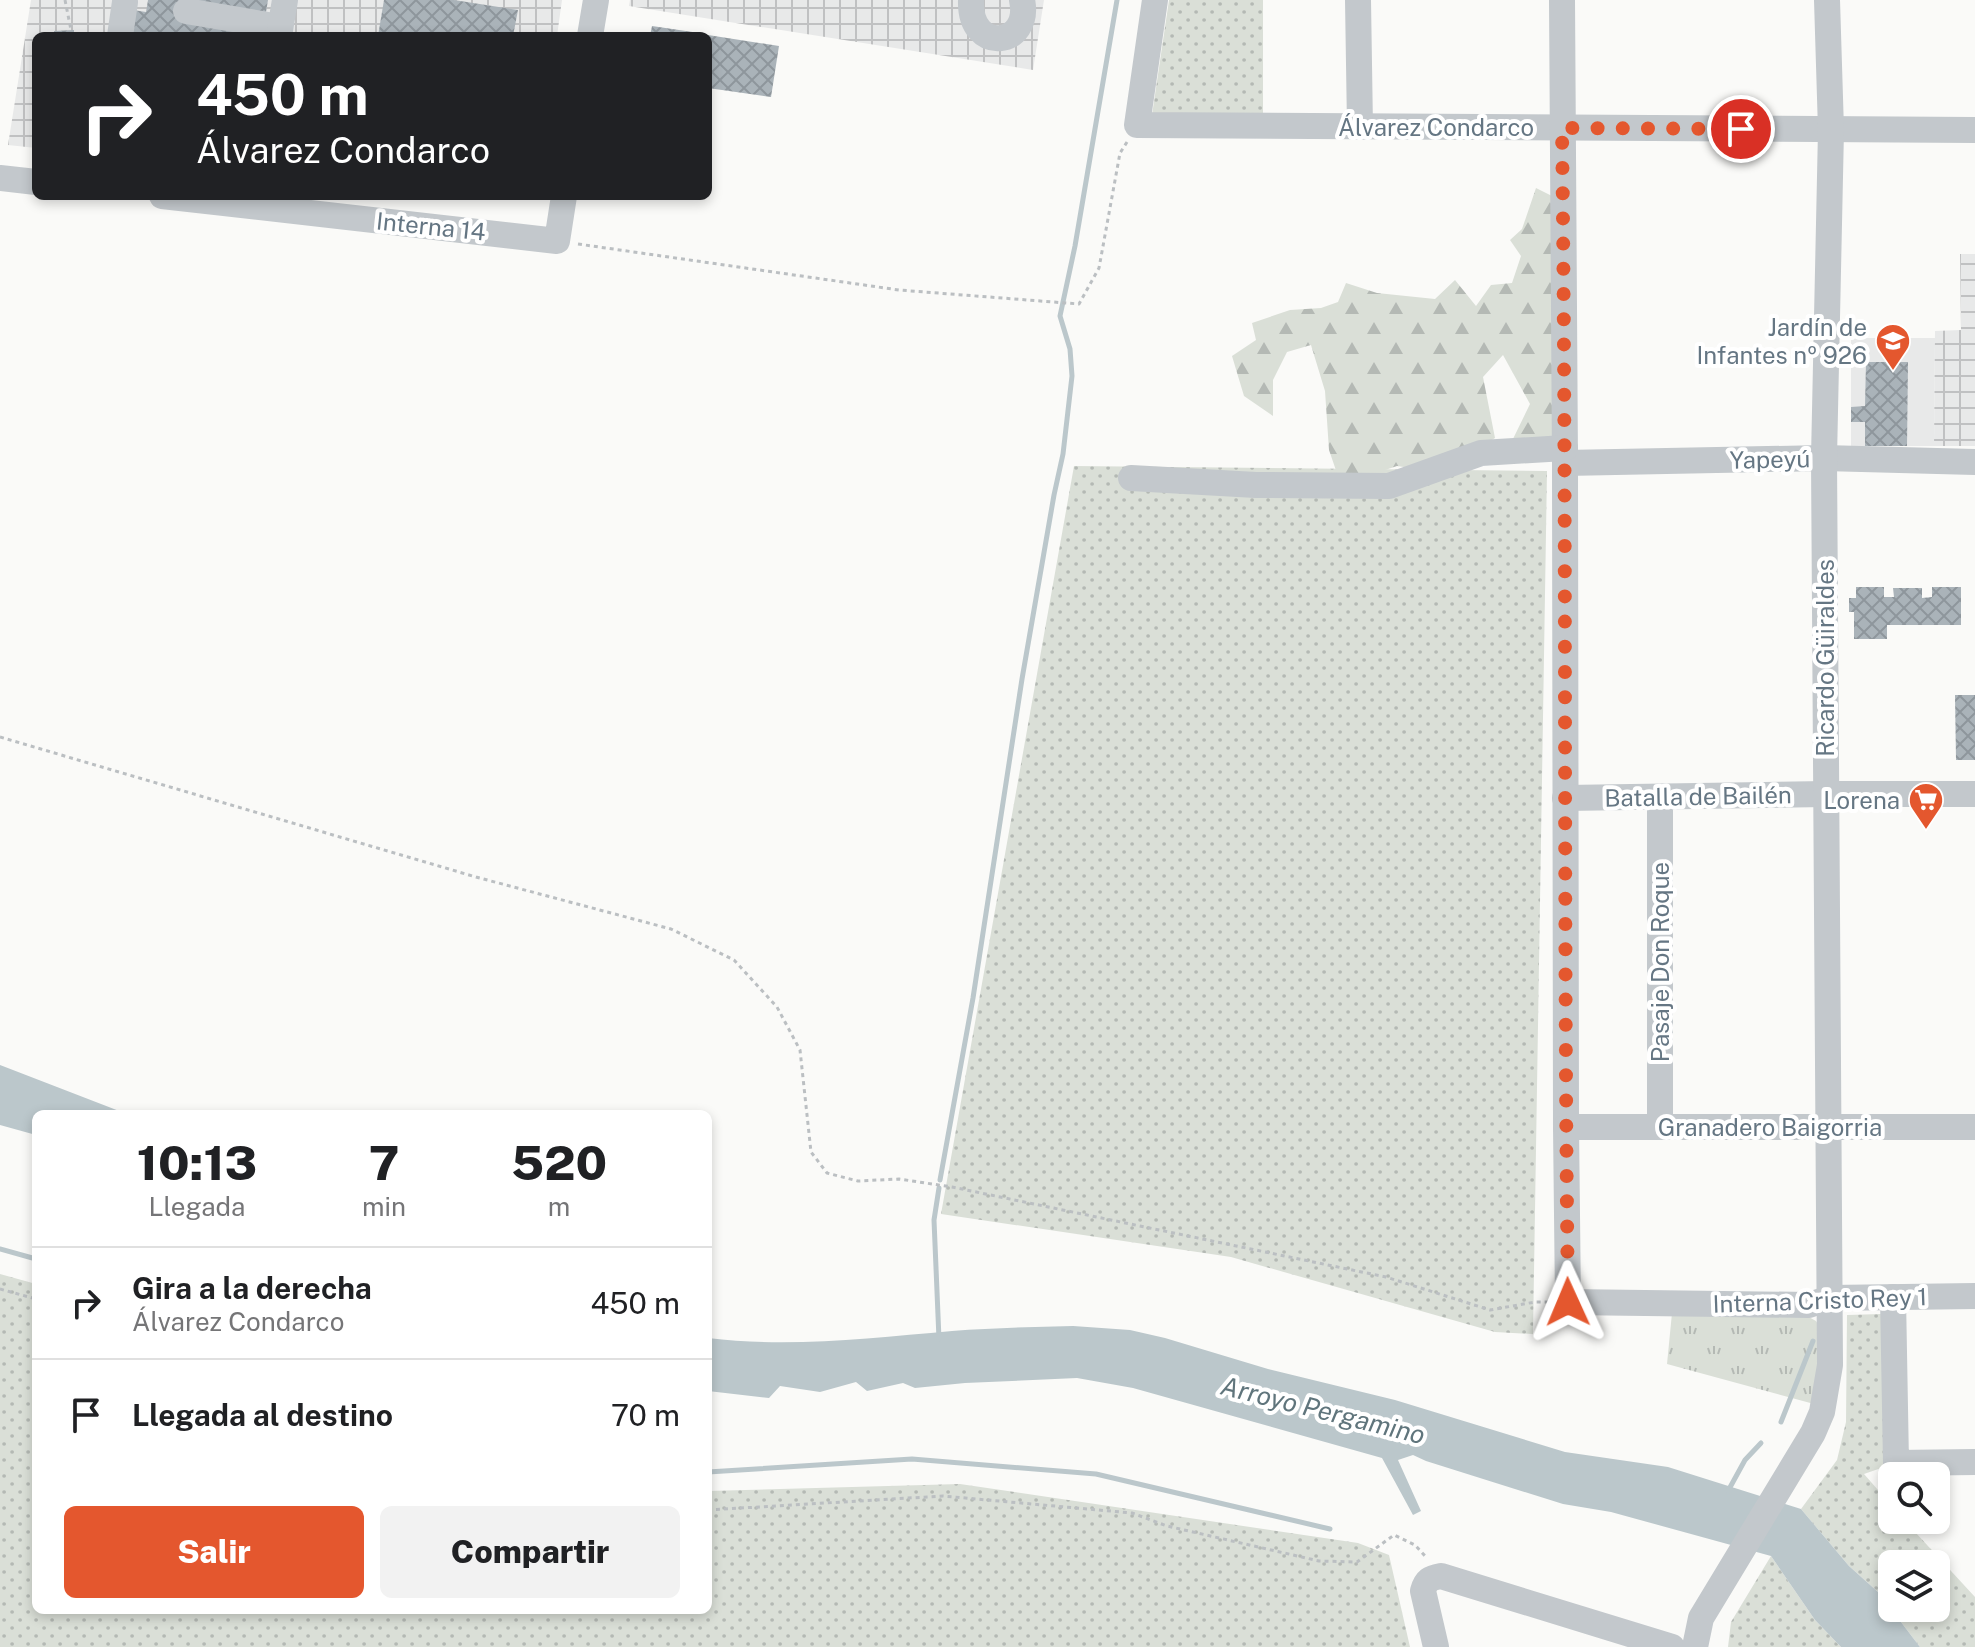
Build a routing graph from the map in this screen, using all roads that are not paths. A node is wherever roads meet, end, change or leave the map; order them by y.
1 (285, 0) edge
2 (596, 0) edge
3 (971, 0) edge
4 (1022, 0) edge
5 (1155, 0) edge
6 (1358, 0) edge
7 (1562, 0) edge
8 (1827, 0) edge
9 (125, 2) edge
10 (186, 11) dead end
11 (121, 32) edge
12 (279, 32) edge
13 (591, 32) edge
14 (1360, 127) junction
15 (1562, 128) junction
16 (1831, 130) junction
17 (1975, 130) edge
18 (0, 178) edge
19 (32, 182) edge
20 (197, 200) edge
21 (563, 200) edge
22 (1565, 456) junction
23 (1824, 458) junction
24 (1975, 462) edge
25 (1131, 478) dead end
26 (1826, 794) junction
27 (1975, 794) edge
28 (1660, 797) junction
29 (1565, 798) junction
30 (1828, 1126) junction
31 (1566, 1127) junction
32 (1660, 1127) junction
33 (1975, 1127) edge
34 (1975, 1296) edge
35 (1893, 1297) junction
36 (1830, 1298) junction
37 (1975, 1462) edge
38 (1436, 1647) edge
39 (1672, 1647) edge
40 (1695, 1647) edge

1 - 12 street
2 - 13 street
3 - 4 street
5 - 14 street, Álvarez Condarco
6 - 14 street
7 - 15 street
8 - 16 street, Ricardo Güiraldes
9 - 11 street
10 - 12 street
14 - 15 street, Álvarez Condarco
15 - 16 street, Álvarez Condarco
15 - 22 street
16 - 17 street, Álvarez Condarco
16 - 23 street, Ricardo Güiraldes
18 - 19 street
20 - 21 street, Interna 14
22 - 23 street, Yapeyú
22 - 25 street, Yapeyú
22 - 29 street
23 - 24 street, Yapeyú
23 - 26 street, Ricardo Güiraldes
26 - 27 street, Batalla de Bailén
26 - 28 street, Batalla de Bailén
26 - 30 street, Ricardo Güiraldes
28 - 29 street, Batalla de Bailén
28 - 32 street, Pasaje Don Roque
29 - 31 street
30 - 32 street, Granadero Baigorria
30 - 33 street, Granadero Baigorria
30 - 36 street, Ricardo Güiraldes
31 - 32 street, Granadero Baigorria
31 - 36 street, Interna Cristo Rey 1
34 - 35 street, Interna Cristo Rey 1
35 - 36 street, Interna Cristo Rey 1
35 - 37 street
36 - 40 street, Ricardo Güiraldes
38 - 39 street

